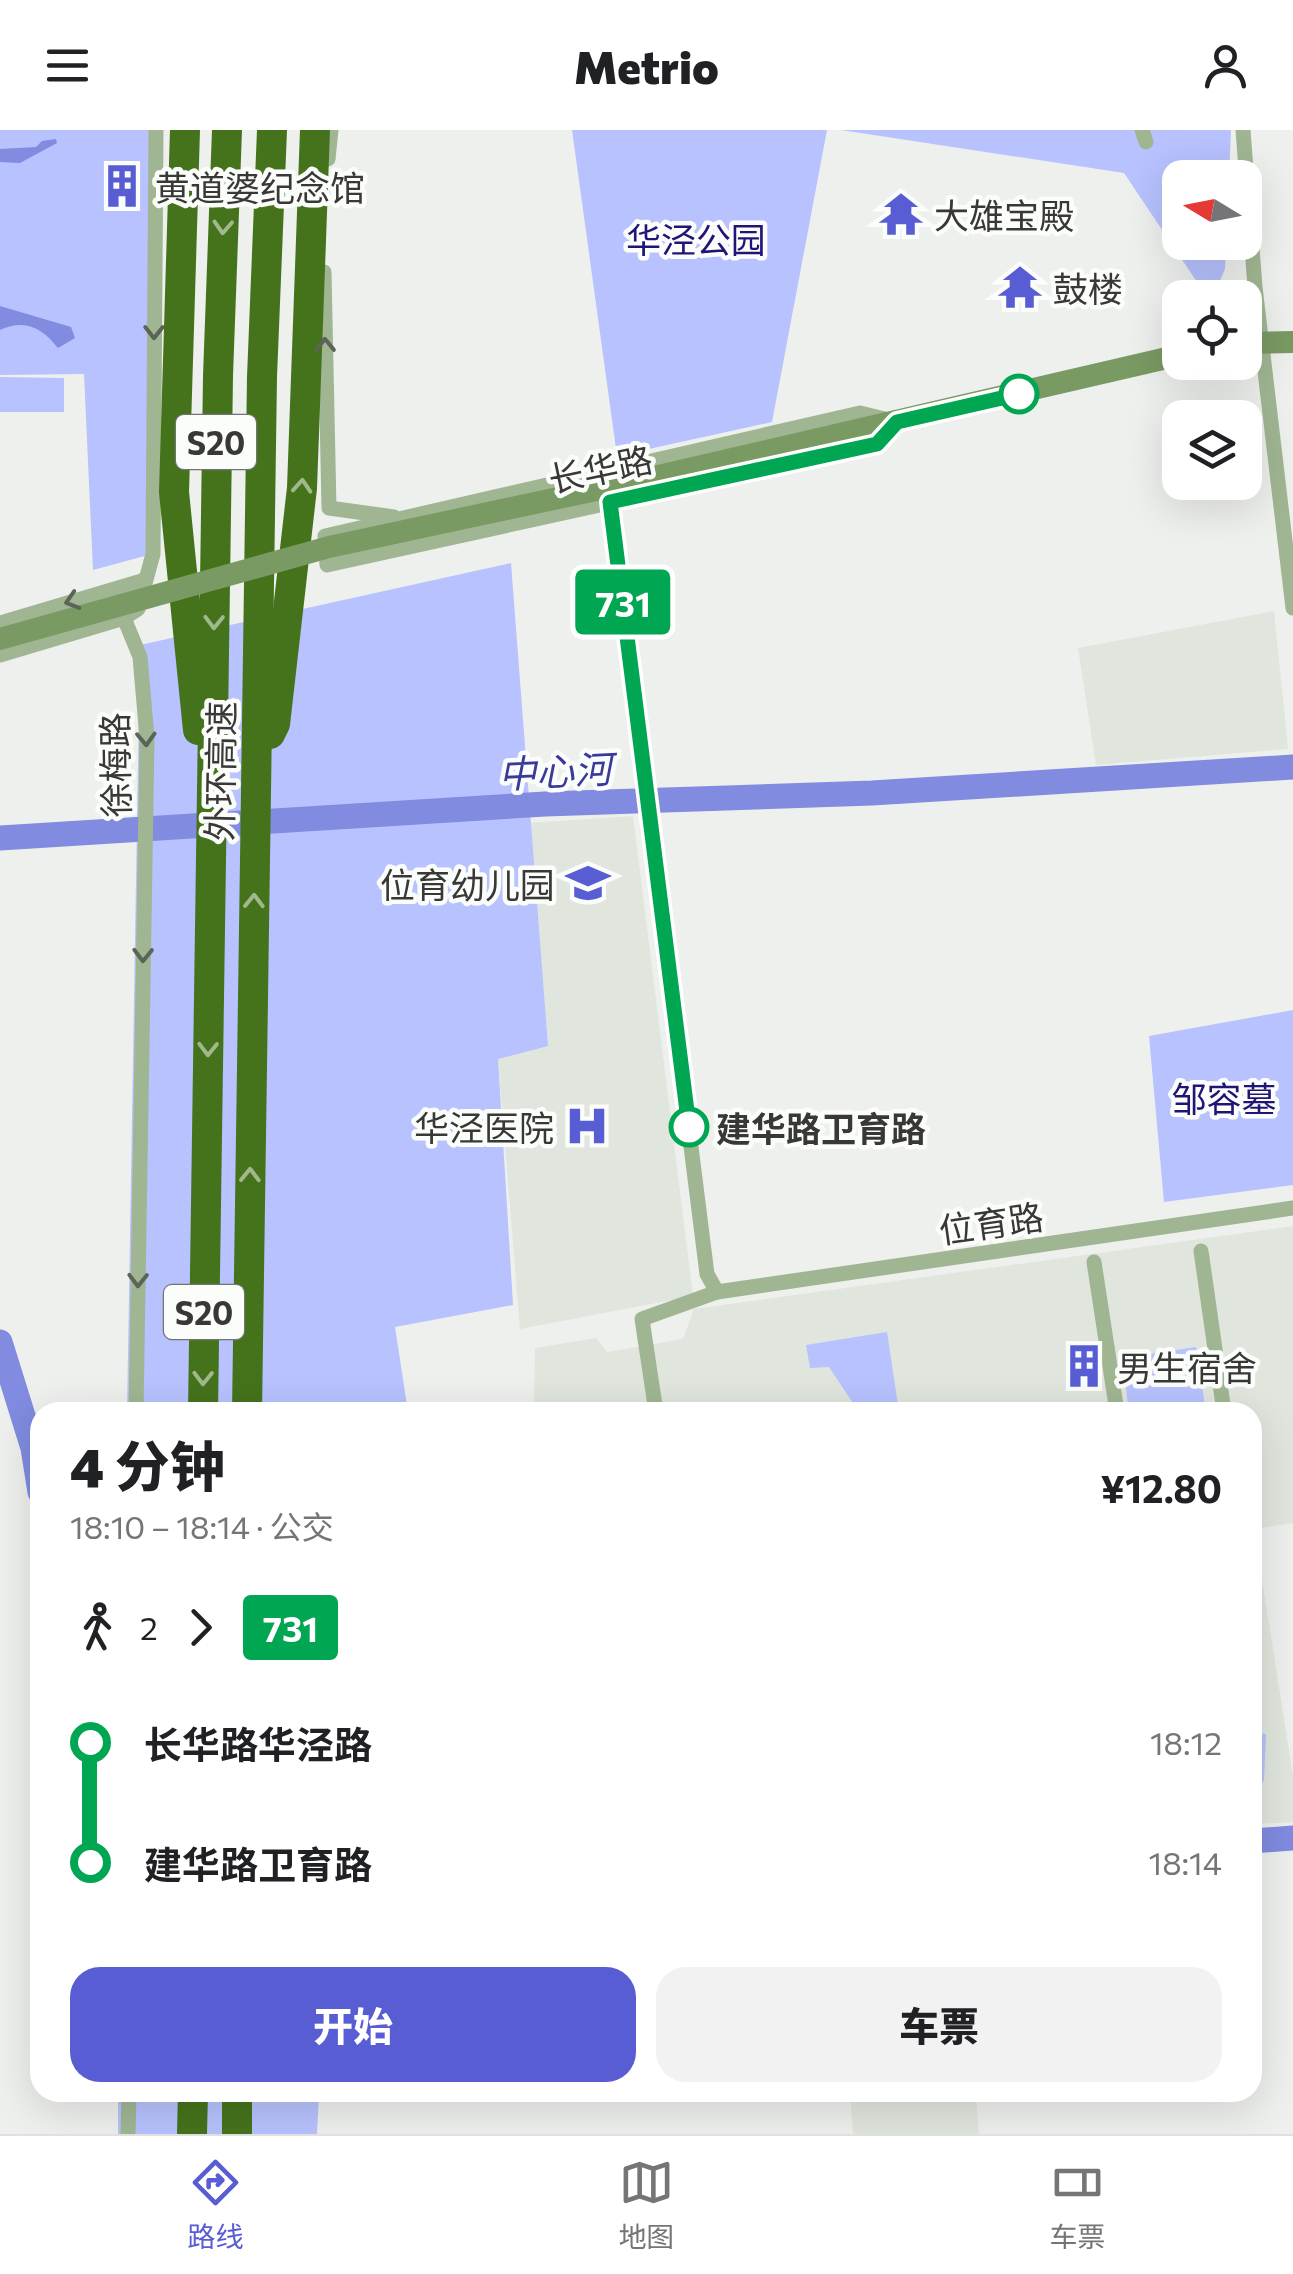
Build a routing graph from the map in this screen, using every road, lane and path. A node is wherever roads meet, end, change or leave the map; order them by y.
1 (156, 130) edge
2 (184, 130) edge
3 (227, 130) edge
4 (272, 130) edge
5 (315, 130) edge
6 (330, 130) edge
7 (1243, 130) edge
8 (1250, 280) edge
9 (1262, 342) edge
10 (1293, 342) edge
11 (1162, 360) edge
12 (1259, 380) edge
13 (897, 422) junction
14 (617, 493) junction
15 (402, 518) junction
16 (144, 580) junction
17 (1293, 608) edge
18 (124, 618) junction
19 (0, 623) edge
20 (0, 639) edge
21 (0, 655) edge
22 (212, 754) junction
23 (256, 756) junction
24 (1293, 1208) edge
25 (1201, 1250) dead end
26 (1094, 1262) dead end
27 (717, 1292) junction
28 (136, 1402) edge
29 (202, 1402) edge
30 (247, 1402) edge
31 (655, 1402) edge
32 (1115, 1402) edge
33 (1223, 1402) edge
34 (129, 2102) edge
35 (193, 2102) edge
36 (237, 2102) edge
37 (128, 2134) edge
38 (192, 2134) edge
39 (237, 2134) edge

1 -> 16 street
2 - 22 highway
3 -> 22 highway, 外环高速 / S20
4 - 23 highway, 外环高速 / S20
23 -> 5 highway
15 -> 6 street
7 - 8 street
9 - 10 street
11 - 13 street, 长华路
12 - 17 street
13 - 14 street, 长华路
13 - 15 street, 长华路
14 - 15 street, 长华路
14 - 20 street, 长华路, bridge
14 - 27 street
16 - 18 street
16 -> 19 street
18 - 21 street
18 -> 28 street, 徐梅路
22 -> 29 highway, 外环高速 / S20
30 -> 23 highway, 外环高速 / S20
24 - 27 street, 位育路
25 - 33 street
26 - 32 street
27 - 31 street, 位育路
34 - 37 street
35 - 38 highway
36 - 39 highway

